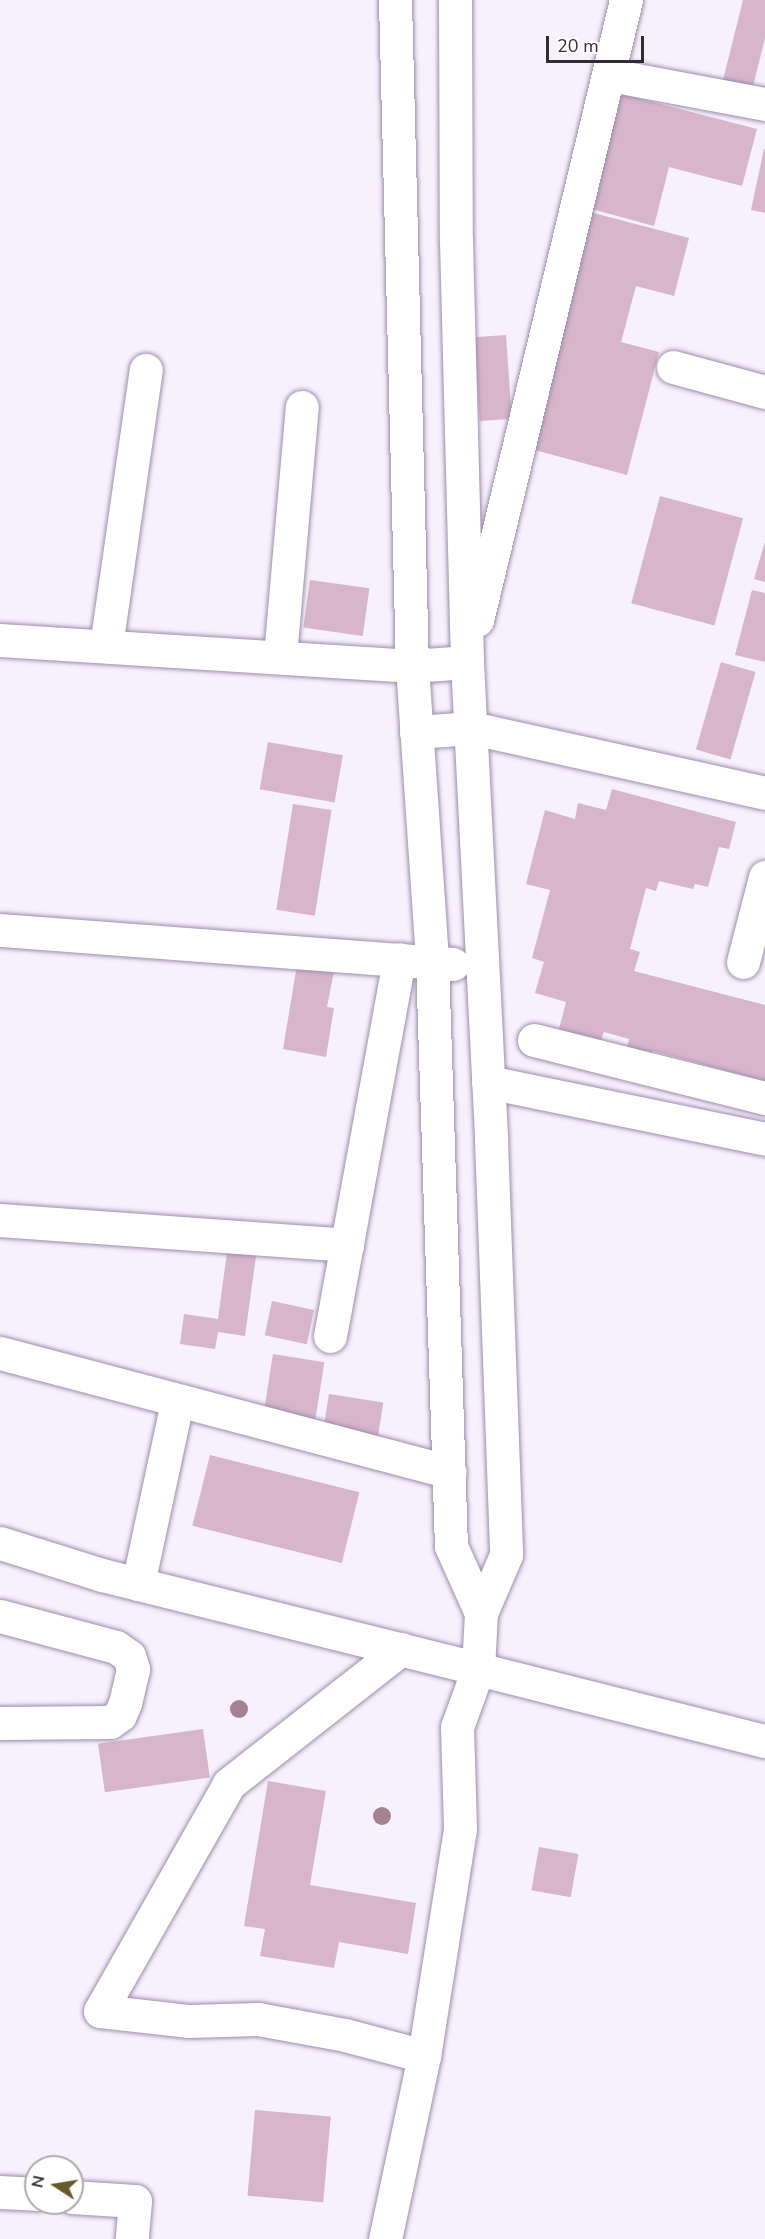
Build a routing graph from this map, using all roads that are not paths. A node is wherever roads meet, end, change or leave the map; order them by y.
1 (395, 0) edge
2 (455, 0) edge
3 (626, 0) edge
4 (610, 75) junction
5 (765, 104) edge
6 (673, 367) dead end
7 (146, 370) dead end
8 (765, 392) edge
9 (302, 406) dead end
10 (0, 640) edge
11 (106, 646) junction
12 (280, 656) junction
13 (467, 662) junction
14 (412, 666) junction
15 (472, 728) junction
16 (416, 732) junction
17 (765, 793) edge
18 (765, 877) edge
19 (0, 930) edge
20 (399, 959) junction
21 (432, 962) junction
22 (743, 962) dead end
23 (481, 966) junction
24 (534, 1040) dead end
25 (488, 1082) junction
26 (765, 1098) edge
27 (765, 1139) edge
28 (491, 1140) junction
29 (440, 1142) junction
30 (0, 1220) edge
31 (347, 1245) junction
32 (330, 1336) dead end
33 (0, 1353) edge
34 (177, 1402) junction
35 (448, 1472) junction
36 (0, 1543) edge
37 (138, 1584) junction
38 (481, 1613) junction
39 (0, 1616) edge
40 (401, 1649) junction
41 (478, 1670) junction
42 (0, 1723) edge
43 (765, 1741) edge
44 (424, 2056) junction
45 (0, 2192) edge
46 (24, 2193) edge
47 (84, 2198) edge
48 (132, 2239) edge
49 (385, 2239) edge

1 - 14 street
2 - 13 street
3 - 4 street
4 - 5 street
4 - 13 street
6 - 8 street
7 - 11 street
9 - 12 street
10 - 11 street
11 - 12 street
12 - 14 street
13 - 14 street
13 - 15 street
14 - 16 street
15 - 16 street
15 - 17 street
15 - 23 street
16 - 21 street
18 - 22 street
19 - 20 street
20 - 21 street
20 - 31 street
21 - 23 street
21 - 29 street
23 - 25 street
24 - 26 street
25 - 27 street
25 - 28 street
28 - 29 street
28 - 38 street
29 - 35 street
30 - 31 street
31 - 32 street
33 - 34 street
34 - 35 street
34 - 37 street
35 - 38 street
36 - 37 street
37 - 40 street
38 - 41 street
39 - 42 street
40 - 41 street
40 - 44 street
41 - 43 street
41 - 44 street
44 - 49 street
45 - 46 street
47 - 48 street

